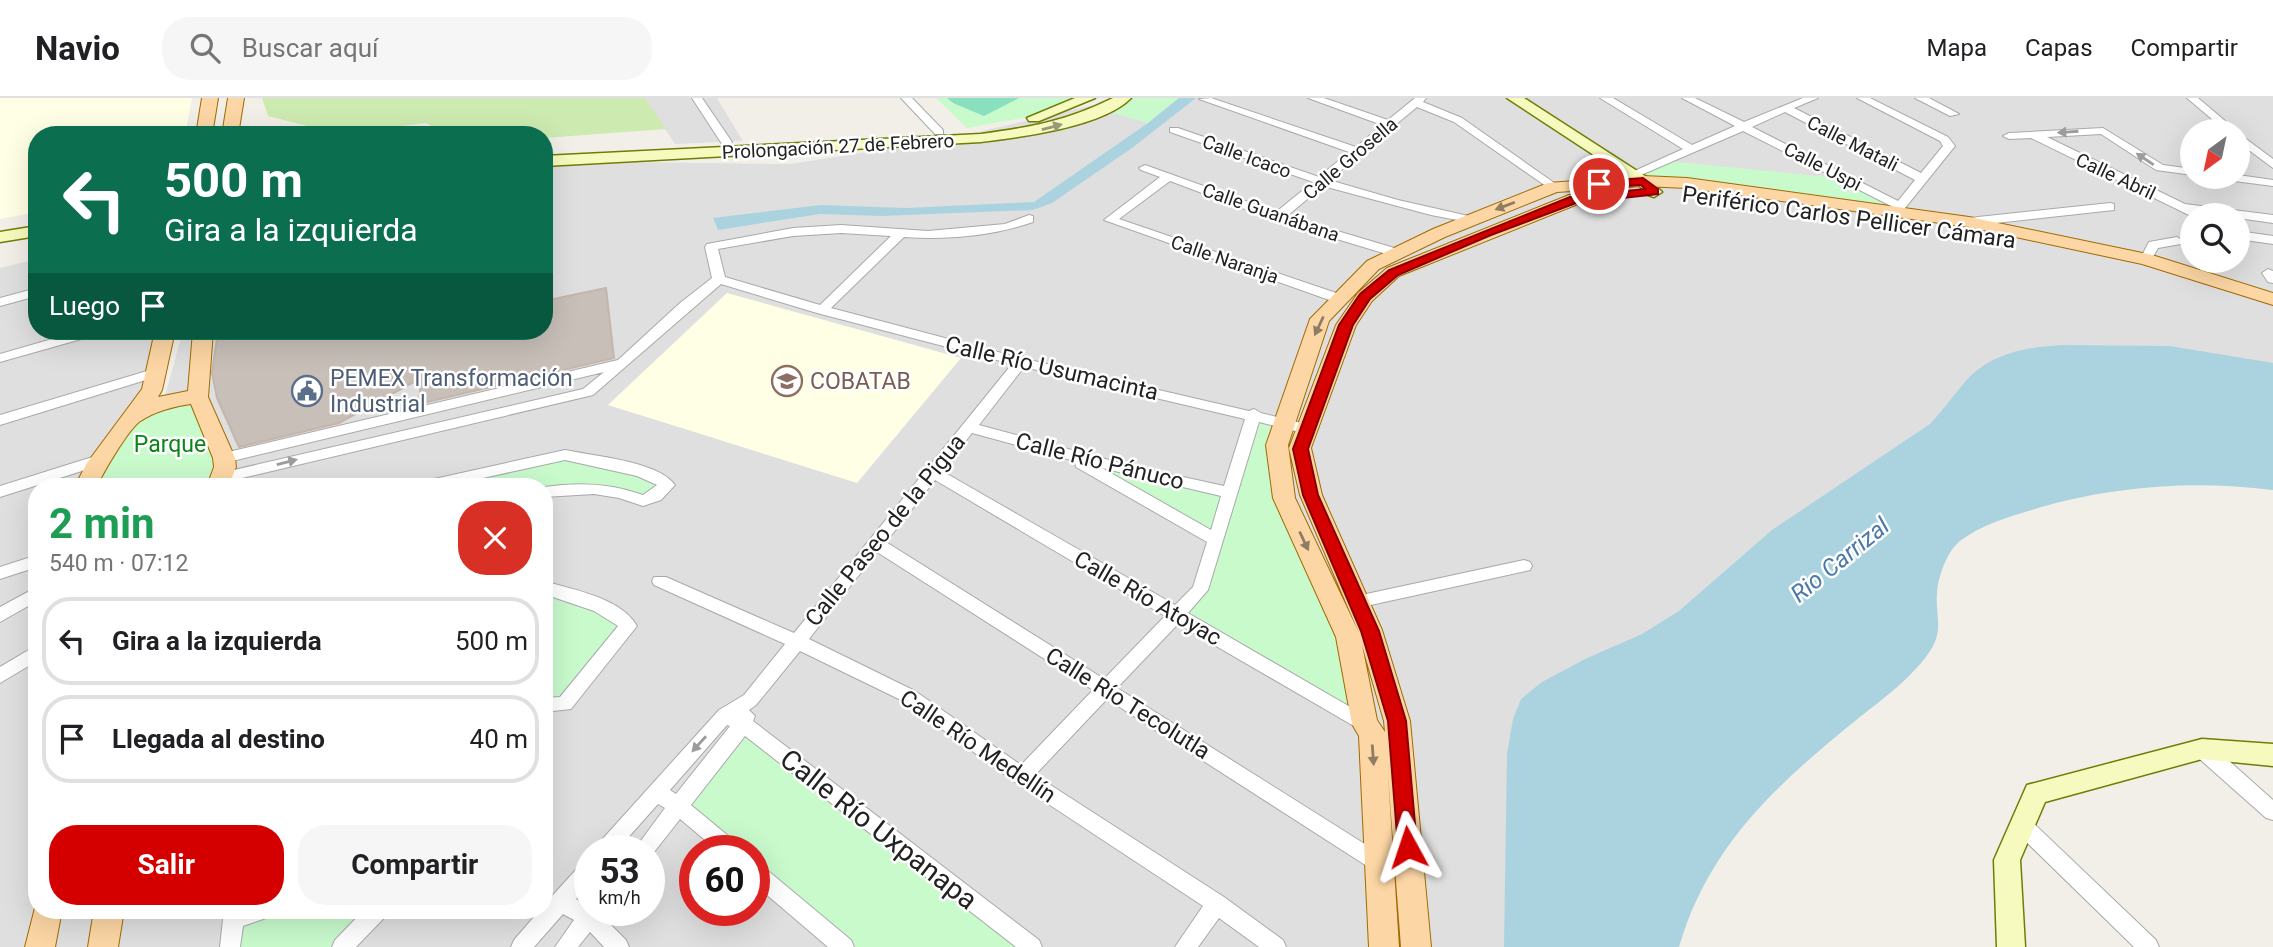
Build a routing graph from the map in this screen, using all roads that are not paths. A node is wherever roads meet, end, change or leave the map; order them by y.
1 (210, 98) edge
2 (236, 98) edge
3 (697, 98) edge
4 (906, 98) edge
5 (1088, 98) edge
6 (1124, 98) edge
7 (1313, 98) edge
8 (1514, 98) edge
9 (1605, 98) edge
10 (1687, 98) edge
11 (1813, 98) edge
12 (1862, 98) edge
13 (1920, 98) edge
14 (2192, 98) edge
15 (1204, 99) edge
16 (1418, 100) edge
17 (1785, 108) junction
18 (1954, 114) dead end
19 (2217, 119) edge
20 (1391, 124) junction
21 (205, 126) edge
22 (231, 126) edge
23 (1746, 126) junction
24 (1174, 130) dead end
25 (939, 132) junction
26 (2033, 135) junction
27 (2009, 136) dead end
28 (726, 142) junction
29 (2250, 146) edge
30 (553, 150) edge
31 (1693, 150) junction
32 (1357, 151) junction
33 (553, 161) edge
34 (2273, 165) edge
35 (1146, 168) dead end
36 (2180, 170) edge
37 (1169, 176) junction
38 (1921, 178) junction
39 (2250, 180) edge
40 (1321, 182) junction
41 (1644, 183) junction
42 (2273, 183) edge
43 (1554, 187) junction
44 (2180, 206) edge
45 (2110, 207) dead end
46 (1898, 208) junction
47 (2250, 216) edge
48 (1278, 217) junction
49 (1029, 219) dead end
50 (2273, 219) edge
51 (1469, 220) junction
52 (28, 222) edge
53 (1969, 222) junction
54 (0, 227) edge
55 (28, 232) edge
56 (902, 232) junction
57 (0, 237) edge
58 (2250, 237) edge
59 (2273, 240) edge
60 (2177, 241) dead end
61 (1397, 253) junction
62 (2146, 259) junction
63 (719, 279) junction
64 (28, 294) edge
65 (1340, 299) junction
66 (2273, 299) edge
67 (0, 302) edge
68 (822, 310) junction
69 (2273, 311) edge
70 (63, 340) edge
71 (163, 340) edge
72 (202, 340) edge
73 (0, 358) edge
74 (1021, 362) junction
75 (620, 364) junction
76 (157, 372) junction
77 (198, 397) junction
78 (1254, 414) junction
79 (0, 420) edge
80 (130, 421) junction
81 (1283, 421) junction
82 (969, 427) junction
83 (1307, 429) junction
84 (1058, 450) junction
85 (102, 459) junction
86 (932, 472) junction
87 (221, 474) edge
88 (43, 478) edge
89 (91, 478) edge
90 (461, 478) edge
91 (28, 483) edge
92 (553, 491) edge
93 (0, 492) edge
94 (1231, 493) junction
95 (1216, 540) junction
96 (875, 543) junction
97 (28, 564) edge
98 (1524, 566) dead end
99 (0, 573) edge
100 (660, 581) dead end
101 (553, 590) edge
102 (28, 598) edge
103 (1357, 602) junction
104 (0, 615) edge
105 (1176, 615) junction
106 (796, 641) junction
107 (28, 658) edge
108 (0, 676) edge
109 (1104, 688) junction
110 (750, 700) junction
111 (553, 705) edge
112 (725, 715) junction
113 (743, 724) junction
114 (1365, 724) junction
115 (2202, 749) junction
116 (2273, 755) edge
117 (1022, 776) junction
118 (656, 792) junction
119 (680, 807) junction
120 (2273, 812) edge
121 (2022, 825) junction
122 (618, 835) edge
123 (657, 835) edge
124 (713, 835) edge
125 (1380, 864) junction
126 (770, 885) edge
127 (574, 886) edge
128 (561, 901) junction
129 (1217, 904) junction
130 (574, 906) edge
131 (553, 910) edge
132 (45, 919) edge
133 (108, 919) edge
134 (234, 919) edge
135 (369, 919) edge
136 (545, 919) edge
137 (582, 926) edge
138 (602, 926) edge
139 (40, 947) edge
140 (103, 947) edge
141 (230, 947) edge
142 (342, 947) edge
143 (521, 947) edge
144 (565, 947) edge
145 (619, 947) edge
146 (844, 947) edge
147 (1032, 947) edge
148 (1185, 947) edge
149 (1276, 947) edge
150 (1384, 947) edge
151 (1416, 947) edge
152 (2011, 947) edge
153 (2149, 947) edge

1 - 21 main road
2 - 22 main road
3 - 28 street
4 - 25 street
5 - 25 main road, Prolongación 27 de Febrero
33 -> 6 main road, Prolongación 27 de Febrero
7 - 20 street
8 - 41 main road
9 - 31 street
10 - 23 street, Calle Uspi
11 - 17 street
12 - 38 street
13 - 18 street
14 - 19 street
15 - 32 street
16 - 20 street, Calle Grosella
16 - 43 street
17 - 23 street
17 - 38 street, Calle Matali
20 - 32 street, Calle Grosella
23 - 31 street
23 - 46 street, Calle Uspi
24 - 40 street, Calle Icaco
25 - 28 main road, Prolongación 27 de Febrero
26 - 27 street
36 -> 26 street
26 - 44 street, Calle Abril
28 - 30 main road, Prolongación 27 de Febrero
29 - 34 street
31 - 41 street
32 - 40 street, Calle Grosella
35 - 37 street, Calle Guanábana
37 - 48 street, Calle Guanábana
37 - 65 street, Calle Naranja
38 - 46 street
39 - 42 street
40 - 48 street, Calle Grosella
40 - 51 street, Calle Icaco
41 - 43 main road, Periférico Carlos Pellicer Cámara
41 - 46 main road, Periférico Carlos Pellicer Cámara
41 - 69 main road, Periférico Carlos Pellicer Cámara
41 - 83 main road, Periférico Carlos Pellicer Cámara
43 -> 51 main road, Periférico Carlos Pellicer Cámara
45 - 53 street
46 - 53 main road, Periférico Carlos Pellicer Cámara
47 - 50 street
48 - 61 street, Calle Guanábana
49 - 56 street
51 - 61 main road, Periférico Carlos Pellicer Cámara
52 - 54 main road
53 - 62 main road, Periférico Carlos Pellicer Cámara
55 - 57 main road
56 - 63 street
56 - 68 street
58 - 59 street
60 - 62 street
61 - 65 main road, Periférico Carlos Pellicer Cámara
62 - 66 main road, Periférico Carlos Pellicer Cámara
63 - 68 street, Calle Río Usumacinta
63 - 75 street
64 - 67 street
65 -> 81 main road, Periférico Carlos Pellicer Cámara
68 - 74 street, Calle Río Usumacinta
70 - 73 street
71 - 76 main road
72 - 77 main road
74 - 78 street, Calle Río Usumacinta
74 - 82 street, Calle Paseo de la Pigua
75 - 87 street
87 -> 75 street
76 - 79 street
76 - 80 main road
77 - 80 main road
77 - 87 main road
78 - 81 street, Calle Río Usumacinta
78 - 94 street
80 - 85 main road
81 - 83 street, Calle Río Usumacinta
81 -> 114 main road, Periférico Carlos Pellicer Cámara
82 - 84 street, Calle Río Pánuco
82 - 86 street, Calle Paseo de la Pigua
83 - 103 main road, Periférico Carlos Pellicer Cámara
84 - 94 street, Calle Río Pánuco
84 - 95 street
85 - 88 street
85 - 89 main road
86 - 96 street, Calle Paseo de la Pigua
86 - 105 street, Calle Río Atoyac
90 - 92 street
91 - 93 street
94 - 95 street
95 - 105 street
96 - 106 street, Calle Paseo de la Pigua
96 - 109 street, Calle Río Tecolutla
97 - 99 street
98 - 103 street
100 - 106 street, Calle Río Medellín
101 - 111 street
102 - 104 street
103 - 151 main road, Periférico Carlos Pellicer Cámara
105 - 109 street
105 - 114 street, Calle Río Atoyac
106 - 110 street, Calle Paseo de la Pigua
106 - 117 street, Calle Río Medellín
107 - 108 street
109 - 117 street
109 - 125 street, Calle Río Tecolutla
110 - 112 street, Calle Paseo de la Pigua
110 - 113 street, Calle Paseo de la Pigua
112 - 113 street, Calle Río Uxpanapa
112 -> 118 street, Calle Paseo de la Pigua
113 - 119 street, Calle Paseo de la Pigua
113 - 147 street, Calle Río Uxpanapa
114 -> 125 main road, Periférico Carlos Pellicer Cámara
115 - 116 main road
115 - 120 street
115 - 121 main road
117 - 129 street, Calle Río Medellín
118 - 119 street
118 - 122 street, Calle Paseo de la Pigua
119 - 123 street, Calle Paseo de la Pigua
119 - 124 street
121 - 152 main road
121 - 153 street
125 - 150 main road, Periférico Carlos Pellicer Cámara
126 - 146 street
127 - 128 street
128 - 130 street
128 - 131 street
129 - 148 street
129 - 149 street, Calle Río Medellín
132 - 139 main road
133 - 140 main road
134 - 141 street
135 - 142 street
136 - 143 street
137 - 144 street
138 - 145 street

